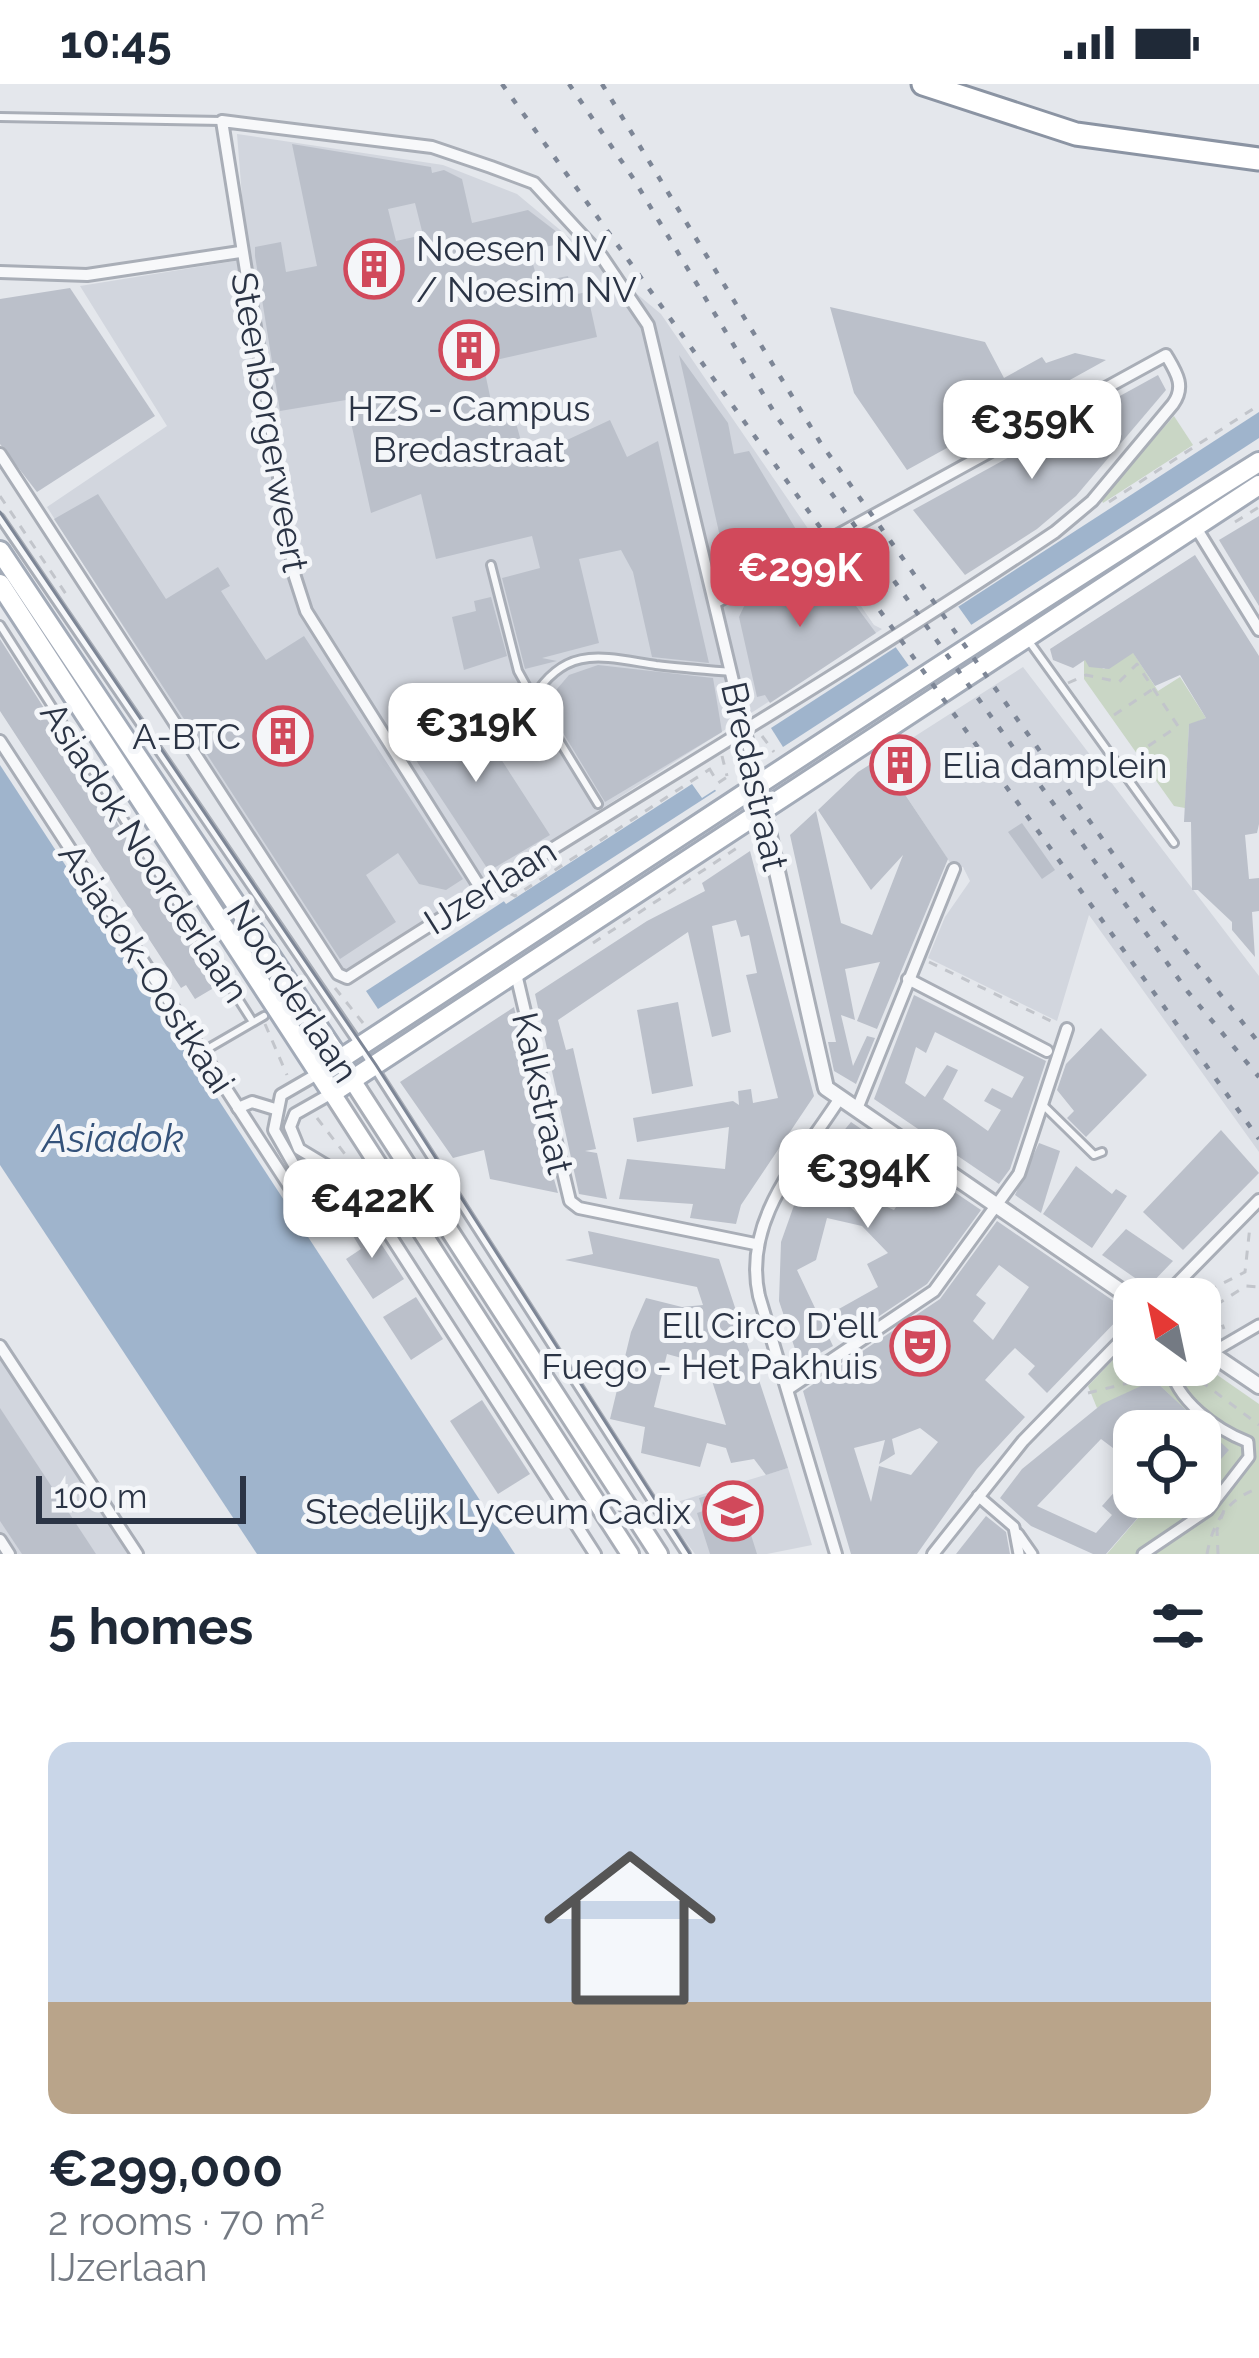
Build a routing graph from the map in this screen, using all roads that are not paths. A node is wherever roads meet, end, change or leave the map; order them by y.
1 (922, 84) edge
2 (0, 117) edge
3 (222, 121) junction
4 (1259, 159) edge
5 (240, 252) junction
6 (0, 272) edge
7 (0, 454) edge
8 (1259, 462) edge
9 (1259, 485) edge
10 (0, 518) edge
11 (1195, 526) junction
12 (0, 551) edge
13 (491, 565) dead end
14 (0, 584) edge
15 (716, 602) junction
16 (0, 625) edge
17 (1259, 630) edge
18 (1025, 637) junction
19 (732, 673) junction
20 (533, 698) junction
21 (746, 733) junction
22 (0, 741) edge
23 (758, 787) junction
24 (598, 804) dead end
25 (764, 814) junction
26 (1174, 843) dead end
27 (954, 869) dead end
28 (481, 889) junction
29 (341, 979) joint
30 (912, 981) junction
31 (518, 982) junction
32 (264, 1016) dead end
33 (251, 1019) junction
34 (1067, 1029) road end
35 (360, 1046) junction
36 (1047, 1051) dead end
37 (202, 1052) junction
38 (340, 1060) junction
39 (373, 1067) junction
40 (319, 1073) junction
41 (352, 1080) junction
42 (332, 1093) junction
43 (840, 1098) junction
44 (1042, 1105) junction
45 (238, 1108) junction
46 (274, 1109) junction
47 (857, 1109) junction
48 (1102, 1152) dead end
49 (333, 1176) junction
50 (1257, 1202) edge
51 (999, 1204) junction
52 (755, 1244) junction
53 (1183, 1278) edge
54 (1113, 1285) edge
55 (1259, 1324) edge
56 (1221, 1342) edge
57 (0, 1346) edge
58 (1113, 1349) edge
59 (1221, 1359) edge
60 (1182, 1386) edge
61 (1259, 1386) edge
62 (788, 1389) junction
63 (978, 1496) junction
64 (1014, 1527) junction
65 (0, 1540) edge
66 (9, 1554) edge
67 (137, 1554) edge
68 (595, 1554) edge
69 (629, 1554) edge
70 (659, 1554) edge
71 (686, 1554) edge
72 (836, 1554) edge
73 (932, 1554) edge
74 (1019, 1554) edge
75 (1032, 1554) edge
76 (1143, 1554) edge

1 - 4 highway
2 - 3 lane, Bredastraat
3 - 5 street, Steenborgerweert
3 - 15 street, Bredastraat
5 - 6 street
5 - 28 street, Steenborgerweert
7 - 29 street, Noorderlaan
8 - 23 main road, IJzerlaan
9 - 11 main road
10 - 35 lane
11 - 17 street
11 - 18 main road
12 - 38 main road, Noorderlaan
13 - 20 lane
14 - 40 main road, Noorderlaan
15 - 19 street, Bredastraat
15 - 21 street, IJzerlaan
16 - 33 lane, Asiadok Noorderlaan
18 - 25 main road
18 - 26 lane
19 - 20 lane
19 - 21 street, Bredastraat
20 - 24 lane
21 - 23 street, Bredastraat
21 - 28 street, IJzerlaan
22 - 37 street, Asiadok-Oostkaai
23 - 25 main road, Bredastraat
23 - 35 main road, IJzerlaan
25 - 31 main road
25 - 43 street, Bredastraat
27 - 30 street
28 - 29 street, IJzerlaan
30 - 36 street
30 - 47 street
31 - 39 main road
31 - 52 street, Kalkstraat
32 - 33 lane, Asiadok Noorderlaan
33 - 37 lane, Asiadok Noorderlaan
34 - 44 street
35 - 38 main road, IJzerlaan
35 - 39 lane
37 - 45 street, Asiadok-Oostkaai
38 - 40 main road, IJzerlaan
38 - 41 main road, Noorderlaan
39 - 41 main road
39 - 71 lane
40 - 42 main road, Noorderlaan
40 - 46 street, Asiadok-Oostkaai
41 - 42 main road
41 - 70 main road, Noorderlaan
42 - 49 street, Asiadok-Oostkaai
42 - 69 main road, Noorderlaan
43 - 47 street
43 - 52 street
44 - 48 lane
44 - 51 street
45 - 46 street
45 - 49 street, Asiadok-Oostkaai
46 - 49 street, Asiadok-Oostkaai
47 - 51 street
49 - 68 street, Asiadok-Oostkaai
50 - 53 street
51 - 54 street
51 - 62 street
52 - 62 street
55 - 56 street
57 - 67 street
58 - 63 street
59 - 61 street
60 - 76 street
62 - 72 street
63 - 64 street
63 - 73 street
64 - 74 street
64 - 75 street
65 - 66 street

